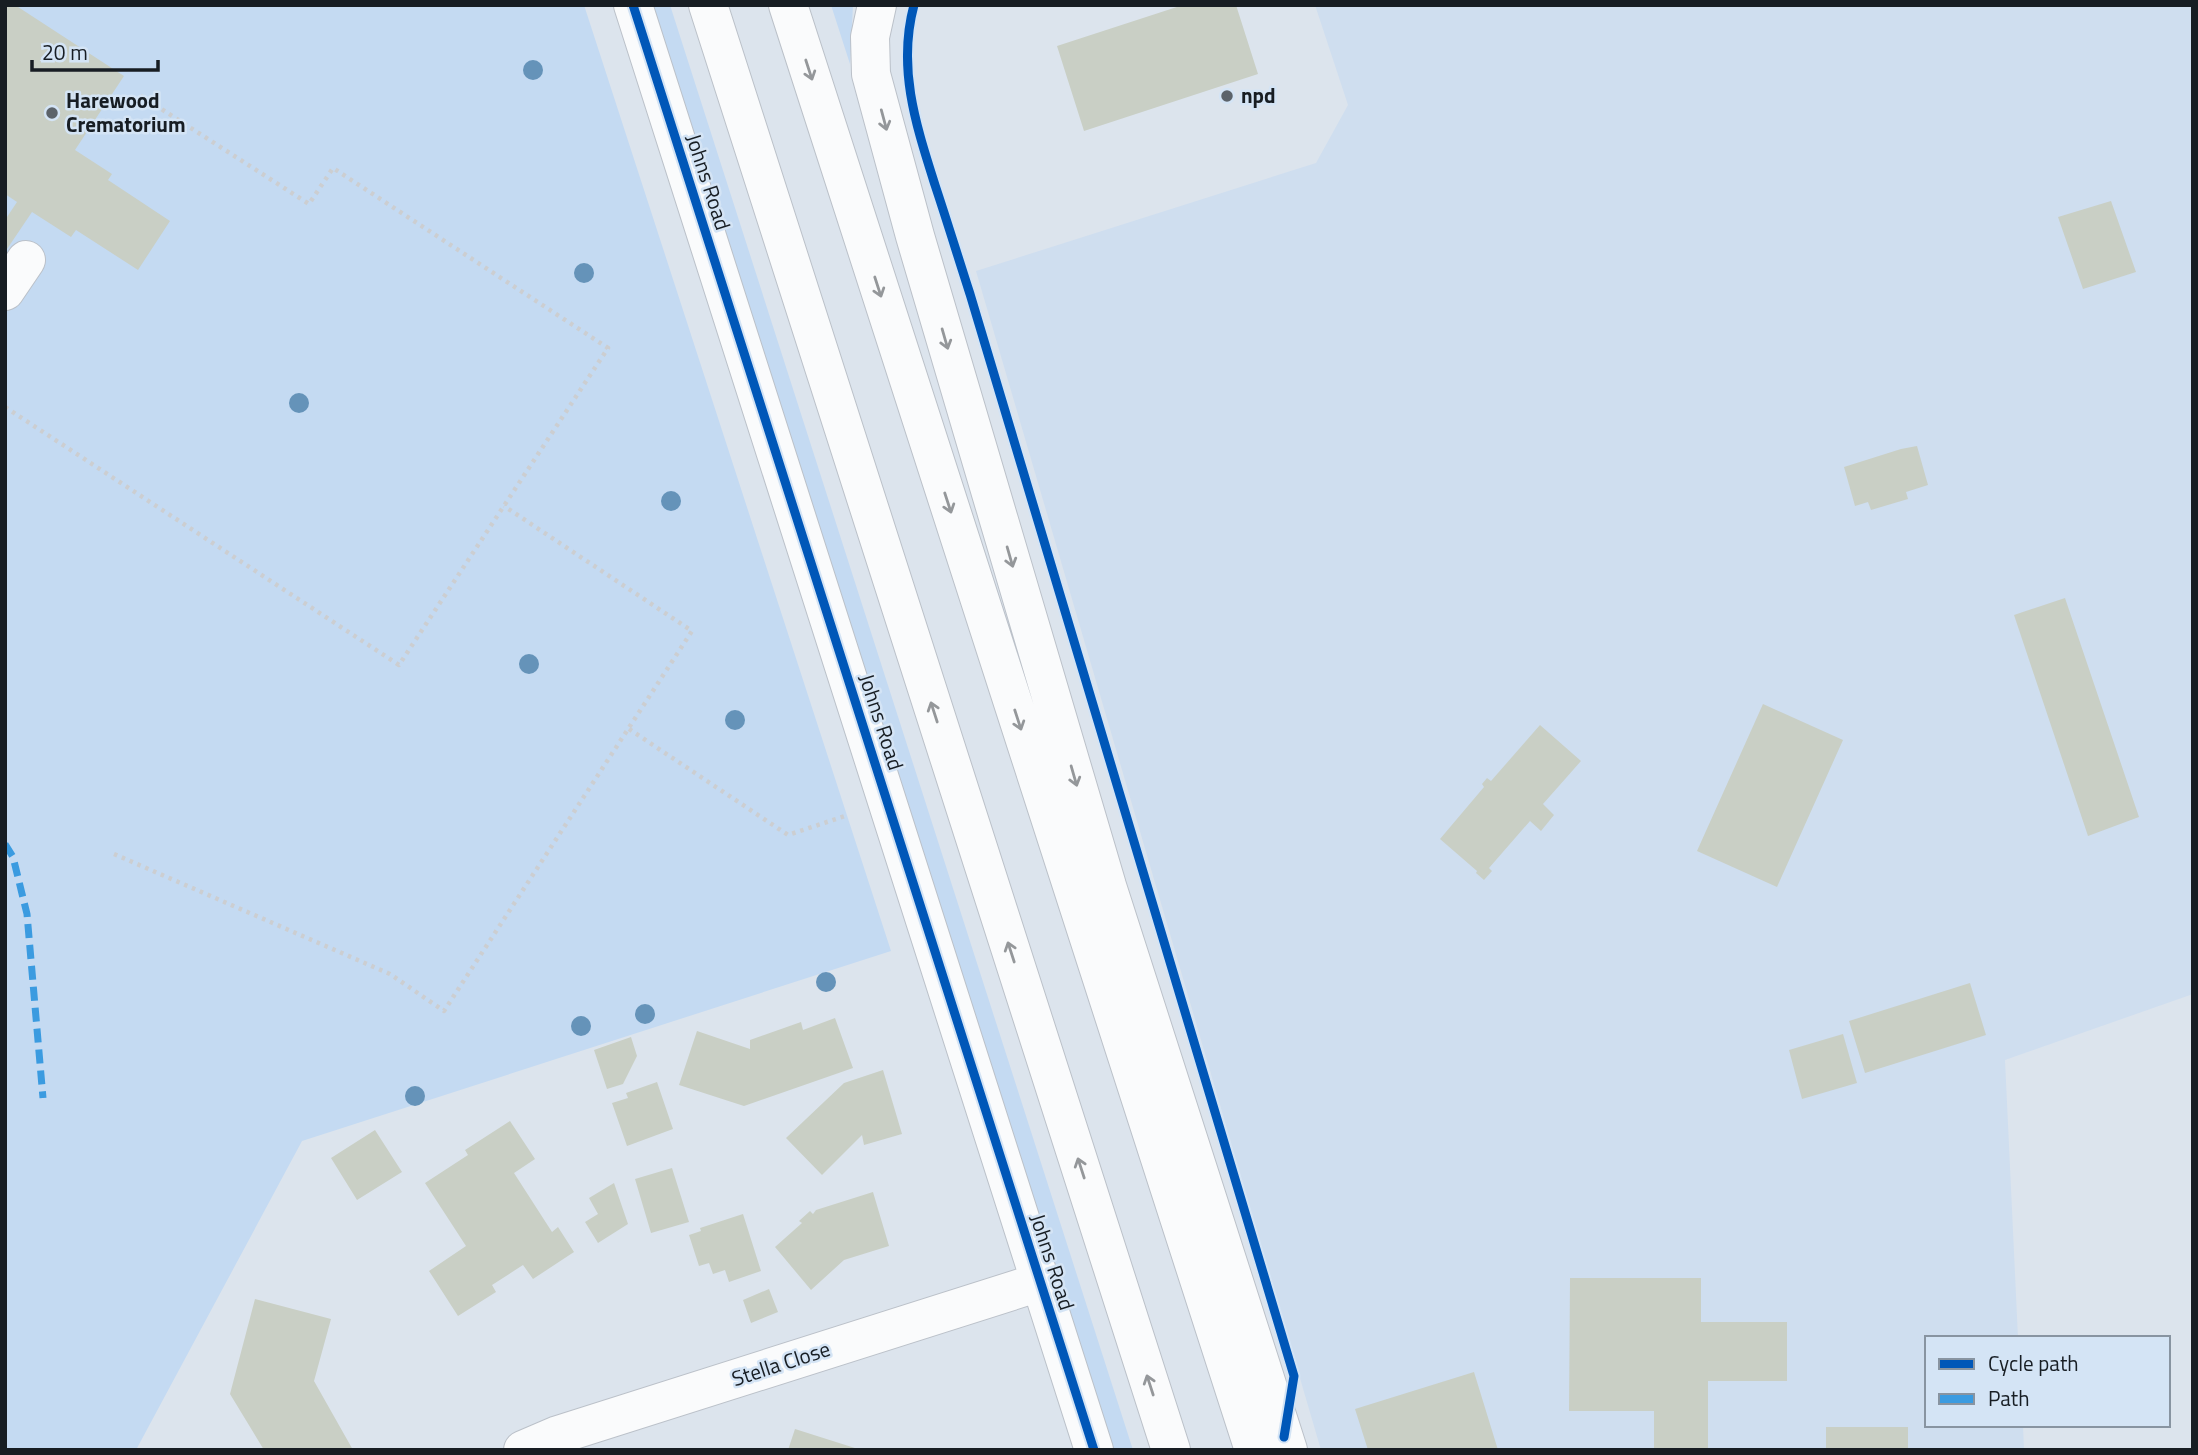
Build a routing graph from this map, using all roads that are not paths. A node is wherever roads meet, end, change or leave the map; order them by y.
1 (633, 5) edge
2 (708, 5) edge
3 (788, 5) edge
4 (877, 5) edge
5 (26, 260) dead end
6 (5, 291) edge
7 (1040, 1282) junction
8 (523, 1450) edge
9 (1094, 1450) edge
10 (1171, 1450) edge
11 (1254, 1450) edge
12 (1288, 1450) edge

1 - 7 main road, Johns Road
10 -> 2 main road
3 -> 11 main road
4 -> 12 main road
5 - 6 main road
7 - 8 main road, Stella Close
7 - 9 main road, Johns Road

